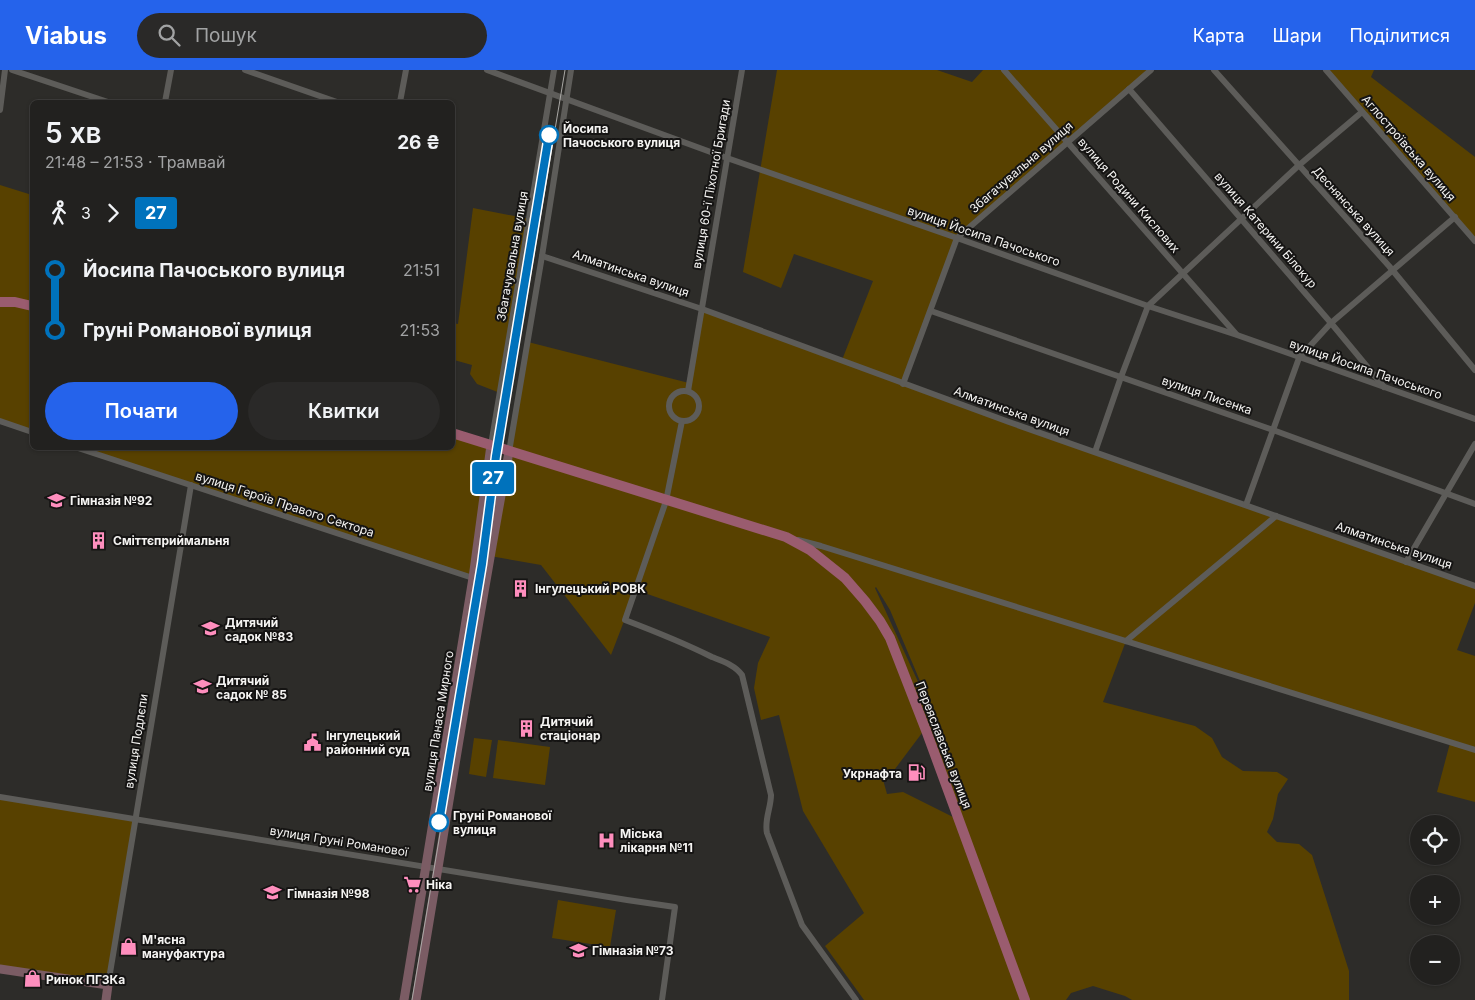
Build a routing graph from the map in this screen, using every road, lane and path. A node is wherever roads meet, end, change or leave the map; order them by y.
1 (5, 70) edge
2 (12, 70) edge
3 (171, 70) edge
4 (245, 70) edge
5 (406, 70) edge
6 (487, 70) edge
7 (554, 70) edge
8 (571, 70) edge
9 (742, 70) edge
10 (1004, 70) edge
11 (1150, 70) edge
12 (1214, 70) edge
13 (1326, 70) edge
14 (1129, 89) junction
15 (550, 93) junction
16 (565, 99) junction
17 (102, 100) edge
18 (165, 100) edge
19 (331, 100) edge
20 (400, 100) edge
21 (0, 110) edge
22 (1362, 112) junction
23 (1067, 142) junction
24 (727, 158) junction
25 (1298, 166) junction
26 (1455, 217) junction
27 (1241, 218) junction
28 (957, 238) junction
29 (1475, 241) edge
30 (542, 256) junction
31 (1392, 270) junction
32 (1183, 273) junction
33 (0, 302) edge
34 (30, 306) edge
35 (1148, 306) junction
36 (702, 309) junction
37 (931, 311) junction
38 (1331, 323) junction
39 (1237, 335) junction
40 (1299, 358) junction
41 (1475, 370) edge
42 (1121, 377) junction
43 (903, 384) junction
44 (1385, 388) junction
45 (688, 391) junction
46 (1475, 419) edge
47 (0, 421) edge
48 (682, 421) junction
49 (1273, 430) junction
50 (30, 431) edge
51 (455, 434) edge
52 (1475, 444) edge
53 (491, 446) junction
54 (84, 450) edge
55 (510, 452) junction
56 (1095, 452) junction
57 (191, 485) junction
58 (1446, 494) junction
59 (666, 500) junction
60 (1475, 504) edge
61 (1246, 505) junction
62 (1276, 516) junction
63 (786, 537) junction
64 (1406, 562) junction
65 (473, 578) junction
66 (485, 582) junction
67 (1475, 586) edge
68 (1126, 641) junction
69 (1475, 750) edge
70 (0, 797) edge
71 (136, 819) junction
72 (427, 866) junction
73 (438, 868) junction
74 (0, 969) edge
75 (108, 985) junction
76 (106, 1000) edge
77 (404, 1000) edge
78 (416, 1000) edge
79 (662, 1000) edge
80 (856, 1000) edge
81 (1025, 1000) edge

1 - 21 street
2 - 17 street
3 - 18 street
4 - 19 street
5 - 20 street
6 - 15 street, вулиця Йосипа Пачоського
7 - 15 street, Збагачувальна вулиця
8 - 16 street
9 - 24 street, вулиця 60-ї Піхотної Бригади
10 - 23 street, вулиця Родини Кислових
11 - 14 street, Збагачувальна вулиця
12 - 25 street, Деснянська вулиця
13 - 22 street, Аглостроївська вулиця
14 - 23 street, Збагачувальна вулиця
14 - 27 street, вулиця Катерини Білокур
15 - 16 street, вулиця Йосипа Пачоського
15 - 53 street, Збагачувальна вулиця
16 - 24 street, вулиця Йосипа Пачоського
16 - 30 street
22 - 25 street
22 - 26 street, Аглостроївська вулиця
23 - 28 street, Збагачувальна вулиця
23 - 32 street, вулиця Родини Кислових
24 - 28 street, вулиця Йосипа Пачоського
24 - 36 street, вулиця 60-ї Піхотної Бригади
25 - 27 street
25 - 31 street, Деснянська вулиця
26 - 29 street, Аглостроївська вулиця
26 - 31 street
27 - 32 street
27 - 38 street, вулиця Катерини Білокур
28 - 35 street, вулиця Йосипа Пачоського
28 - 37 street, Збагачувальна вулиця
30 - 36 street, Алматинська вулиця
30 - 55 street
31 - 38 street
31 - 41 street, Деснянська вулиця
32 - 35 street
32 - 39 street, вулиця Родини Кислових
33 - 34 main road
35 - 39 street, вулиця Йосипа Пачоського
35 - 42 street
36 - 43 street, Алматинська вулиця
36 - 45 street, вулиця 60-ї Піхотної Бригади
37 - 42 street, вулиця Лисенка
37 - 43 street, Збагачувальна вулиця
38 - 40 street
38 - 44 street, вулиця Катерини Білокур
39 - 40 street, вулиця Йосипа Пачоського
40 - 44 street, вулиця Йосипа Пачоського
40 - 49 street
42 - 49 street, вулиця Лисенка
42 - 56 street
43 - 56 street, Алматинська вулиця
44 - 46 street, вулиця Йосипа Пачоського
45 - 48 street
45 - 48 street
47 - 50 street
48 - 59 street
49 - 58 street, вулиця Лисенка
49 - 61 street
51 - 53 main road, Переяславська вулиця
52 - 58 street
53 - 55 main road, Переяславська вулиця
53 - 65 main road, вулиця Панаса Мирного
54 - 57 street, вулиця Героїв Правого Сектора
55 - 59 main road, Переяславська вулиця
55 - 66 main road, вулиця Панаса Мирного
56 - 61 street, Алматинська вулиця
57 - 65 street, вулиця Героїв Правого Сектора
57 - 71 street, вулиця Подлєпи
58 - 60 street, вулиця Лисенка
58 - 64 street
59 - 63 main road, Переяславська вулиця
59 - 80 street
61 - 62 street, Алматинська вулиця
62 - 64 street, Алматинська вулиця
62 - 68 street
63 - 68 street
63 - 81 main road, Переяславська вулиця
64 - 67 street, Алматинська вулиця
65 - 66 street, вулиця Героїв Правого Сектора
65 - 72 main road, вулиця Панаса Мирного
66 - 73 main road, вулиця Панаса Мирного
68 - 69 street
70 - 71 street, вулиця Груні Романової
71 - 72 street, вулиця Груні Романової
71 - 75 street, вулиця Подлєпи
72 - 73 street, вулиця Груні Романової
72 - 77 main road, вулиця Панаса Мирного
73 - 78 main road, вулиця Панаса Мирного
73 - 79 street, вулиця Груні Романової
74 - 75 main road
75 - 76 main road, вулиця Подлєпи

